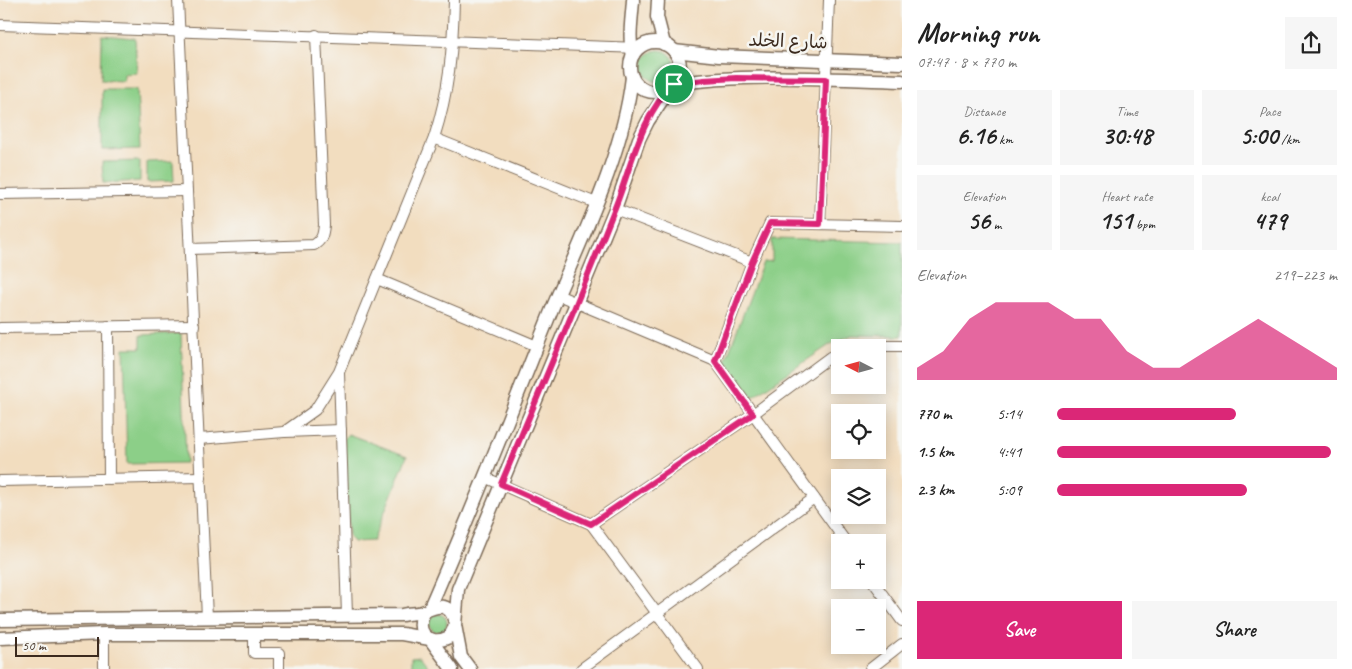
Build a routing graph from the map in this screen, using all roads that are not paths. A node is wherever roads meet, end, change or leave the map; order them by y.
1 (178, 0) edge
2 (454, 0) edge
3 (633, 0) edge
4 (658, 0) edge
5 (829, 0) edge
6 (0, 25) edge
7 (180, 32) junction
8 (316, 35) junction
9 (453, 40) junction
10 (669, 47) junction
11 (635, 50) junction
12 (827, 60) junction
13 (902, 62) edge
14 (632, 77) junction
15 (826, 79) junction
16 (902, 81) edge
17 (672, 86) junction
18 (434, 138) junction
19 (187, 191) junction
20 (0, 194) edge
21 (596, 203) junction
22 (615, 209) junction
23 (820, 224) junction
24 (902, 226) edge
25 (190, 249) junction
26 (752, 262) junction
27 (377, 280) junction
28 (558, 295) junction
29 (576, 303) junction
30 (194, 325) junction
31 (108, 326) junction
32 (0, 328) edge
33 (537, 346) junction
34 (886, 346) edge
35 (902, 346) edge
36 (831, 356) edge
37 (715, 361) junction
38 (339, 372) junction
39 (753, 414) junction
40 (341, 430) junction
41 (284, 432) junction
42 (199, 439) junction
43 (201, 477) junction
44 (484, 477) junction
45 (109, 479) junction
46 (0, 481) edge
47 (501, 484) junction
48 (814, 498) junction
49 (591, 524) junction
50 (840, 534) edge
51 (879, 589) edge
52 (427, 609) junction
53 (657, 613) junction
54 (348, 615) junction
55 (208, 617) junction
56 (0, 620) edge
57 (902, 621) edge
58 (455, 625) junction
59 (104, 634) junction
60 (254, 634) junction
61 (0, 638) edge
62 (430, 639) junction
63 (902, 644) edge
64 (104, 669) edge
65 (279, 669) edge
66 (452, 669) edge
67 (470, 669) edge
68 (581, 669) edge
69 (698, 669) edge
70 (870, 669) edge

1 - 7 street
2 - 9 street
3 - 11 street
4 - 10 street
5 - 12 street
6 - 7 street
7 - 8 street
7 - 19 street
8 - 9 street
8 - 25 street
9 - 11 street
9 - 18 street
10 - 11 street
10 - 12 street, شارع الخلد
10 - 17 street
11 - 14 street
12 - 13 street, شارع الخلد
12 - 15 street
14 - 17 street
14 - 21 street
15 - 16 street
15 - 17 street
15 - 23 street
17 - 22 street
18 - 21 street
18 - 27 street
19 - 20 street
19 - 25 street
21 - 28 street
22 - 26 street
22 - 29 street
23 - 24 street
23 - 26 street
25 - 30 street
26 - 37 street
27 - 33 street
27 - 38 street
28 - 29 street
28 - 33 street
29 - 37 street
29 - 47 street
30 - 31 street
30 - 42 street
31 - 32 street
31 - 45 street
33 - 44 street
34 - 35 street
36 - 39 street
37 - 39 street
38 - 40 street
38 - 41 street
39 - 48 street
39 - 49 street
40 - 41 street
40 - 54 street
41 - 42 street
42 - 43 street
43 - 45 street
43 - 55 street
44 - 47 street
44 - 52 street
45 - 46 street
47 - 49 street
47 - 58 street
48 - 50 street
48 - 53 street
49 - 53 street
51 - 57 street
52 - 54 street
52 - 58 street
52 - 62 street
53 - 68 street
53 - 69 street
54 - 55 street
55 - 56 street
58 - 62 street
58 - 67 street
59 - 60 street
59 - 61 street
59 - 64 street
60 - 62 street
60 - 65 street
62 - 66 street
63 - 70 street

